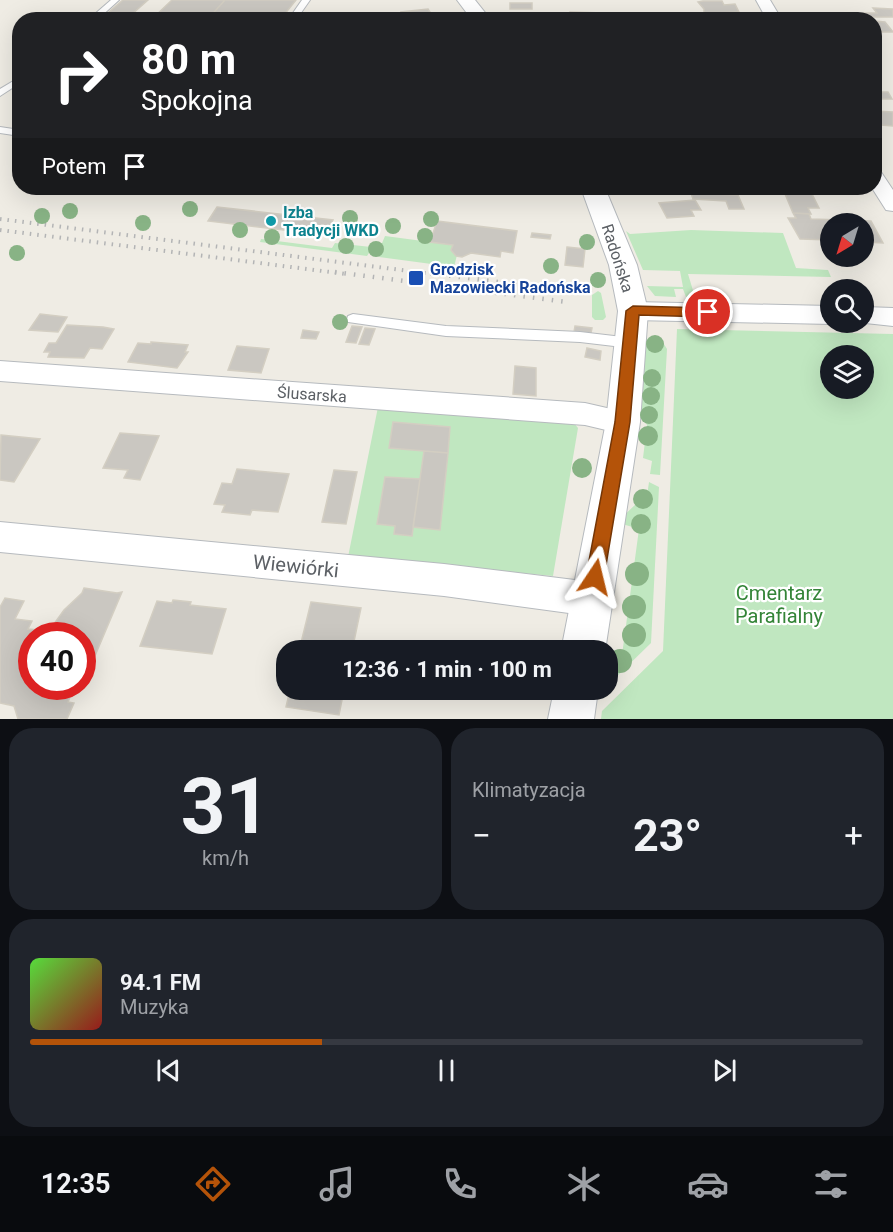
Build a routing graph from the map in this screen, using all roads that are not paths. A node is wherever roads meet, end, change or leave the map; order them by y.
1 (115, 0) edge
2 (466, 0) edge
3 (101, 12) edge
4 (476, 12) edge
5 (882, 188) edge
6 (596, 195) edge
7 (893, 205) edge
8 (820, 316) edge
9 (874, 316) edge
10 (893, 316) edge
11 (353, 319) dead end
12 (632, 327) junction
13 (0, 371) edge
14 (623, 422) junction
15 (0, 537) edge
16 (591, 599) junction
17 (585, 640) edge
18 (574, 700) edge
19 (571, 719) edge

1 - 3 lane
2 - 4 street
5 - 7 street
6 - 12 street, Radońska
8 - 12 street
9 - 10 street
11 - 12 lane
12 - 14 street, Radońska
13 - 14 street, Ślusarska
14 - 16 street, Radońska
15 - 16 street, Wiewiórki
16 - 17 street, Radońska
18 - 19 street

